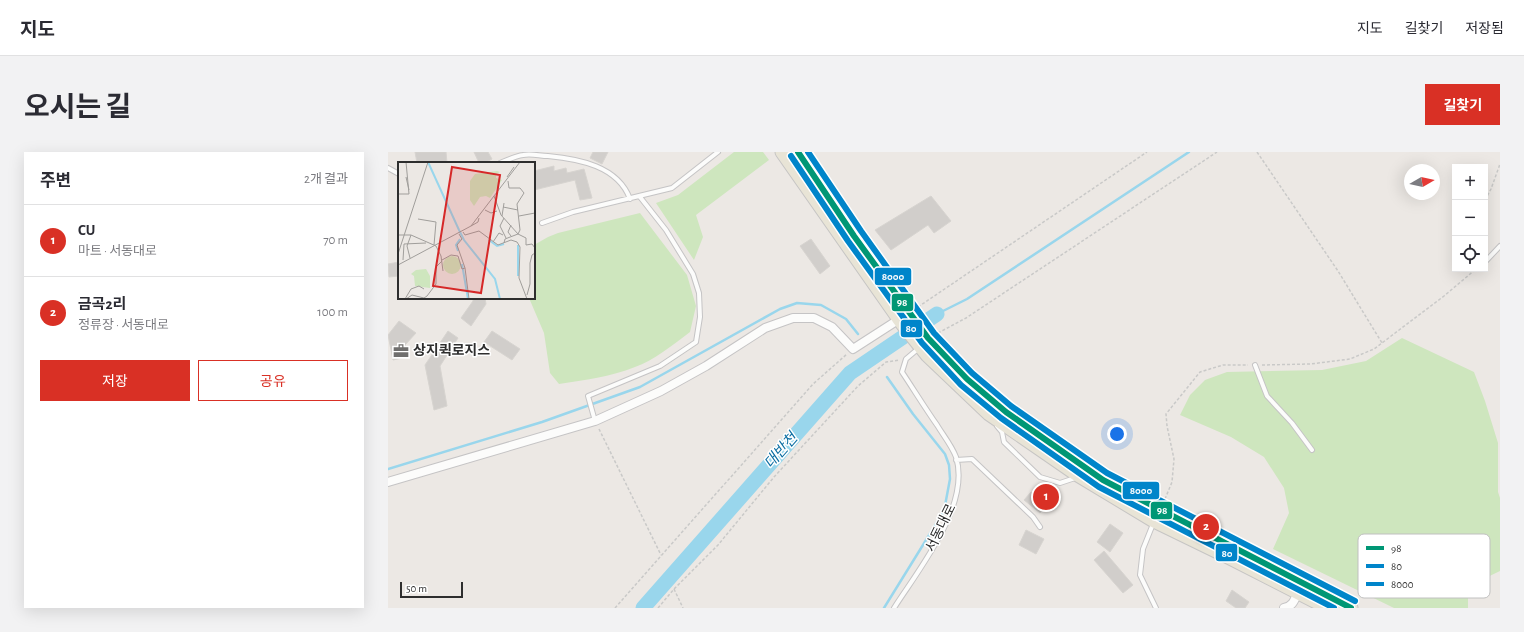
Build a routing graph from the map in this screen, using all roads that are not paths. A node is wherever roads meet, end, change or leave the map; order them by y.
1 (718, 152) edge
2 (782, 152) edge
3 (798, 152) edge
4 (519, 154) edge
5 (502, 162) edge
6 (388, 168) edge
7 (398, 173) edge
8 (640, 196) junction
9 (630, 199) junction
10 (542, 223) dead end
11 (1500, 246) edge
12 (1488, 259) edge
13 (906, 320) junction
14 (923, 340) junction
15 (1255, 365) road end
16 (989, 414) junction
17 (595, 421) junction
18 (1312, 450) dead end
19 (956, 460) junction
20 (1080, 476) junction
21 (388, 482) edge
22 (1154, 521) junction
23 (1040, 527) dead end
24 (1300, 588) junction
25 (894, 608) edge
26 (1156, 608) edge
27 (1284, 608) edge
28 (1328, 608) edge
29 (1351, 608) edge

1 - 8 lane
2 - 13 main road
3 - 13 main road
4 - 5 lane
4 - 9 lane
6 - 7 lane
8 - 9 lane
8 - 17 lane
9 - 10 lane
11 - 12 lane
13 - 14 main road
13 - 17 street
14 - 16 main road
14 - 19 lane, 서동대로
14 - 24 main road
15 - 18 lane
16 - 20 main road
16 - 20 lane
17 - 21 street
19 - 23 lane
19 - 25 lane, 서동대로
20 - 22 main road
22 - 24 main road
22 - 26 lane
24 - 27 street
24 - 28 main road
24 - 29 main road

